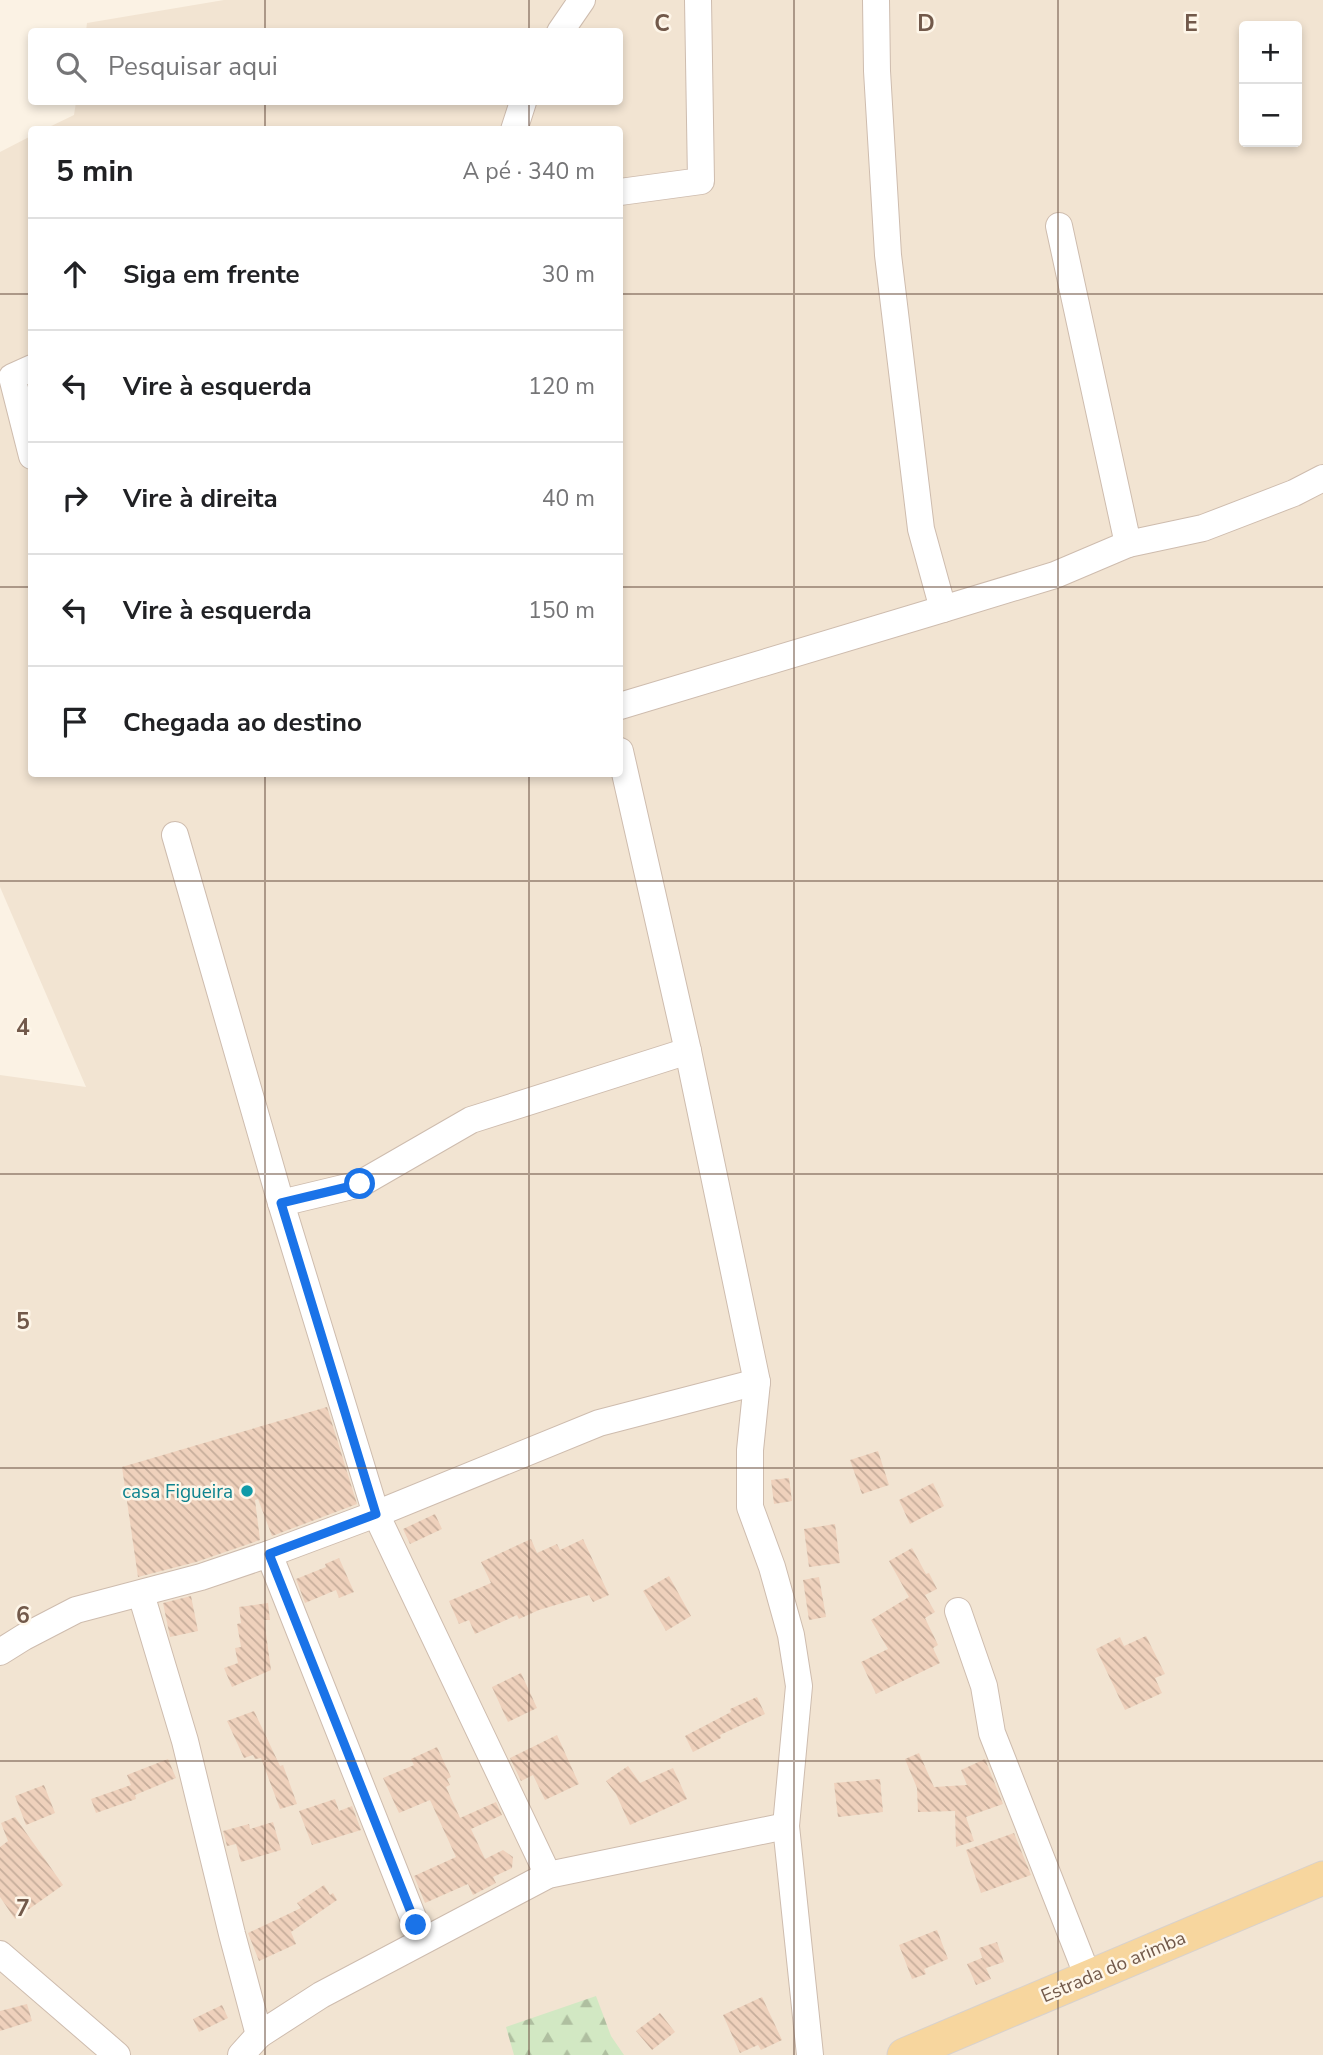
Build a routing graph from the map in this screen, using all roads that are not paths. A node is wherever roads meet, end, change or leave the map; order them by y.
1 (582, 0) edge
2 (698, 0) edge
3 (876, 0) edge
4 (563, 28) edge
5 (522, 105) edge
6 (515, 126) edge
7 (623, 192) edge
8 (1059, 226) dead end
9 (28, 370) edge
10 (28, 440) edge
11 (1323, 478) edge
12 (1128, 544) junction
13 (943, 608) junction
14 (623, 705) edge
15 (623, 764) edge
16 (176, 835) dead end
17 (688, 1051) junction
18 (281, 1203) junction
19 (757, 1382) junction
20 (376, 1514) junction
21 (269, 1554) junction
22 (141, 1594) junction
23 (958, 1611) dead end
24 (0, 1652) edge
25 (786, 1826) junction
26 (548, 1875) junction
27 (1323, 1878) edge
28 (424, 1939) junction
29 (0, 1954) edge
30 (1088, 1977) junction
31 (259, 2035) junction
32 (117, 2055) edge
33 (242, 2055) edge
34 (810, 2055) edge
35 (904, 2055) edge

1 - 4 street
2 - 7 street
3 - 13 street
5 - 6 street
8 - 12 street
9 - 10 street
11 - 12 street
12 - 13 street
13 - 14 street
15 - 17 street
16 - 18 street
17 - 18 street
17 - 19 street
18 - 20 street
19 - 20 street
19 - 25 street
20 - 21 street
20 - 26 street
21 - 22 street
21 - 28 street
22 - 24 street
22 - 31 street
23 - 30 street
25 - 26 street
25 - 34 street
26 - 28 street
27 - 30 main road, Estrada do arimba
28 - 31 street
29 - 32 street
30 - 35 main road, Estrada do arimba
31 - 33 street

